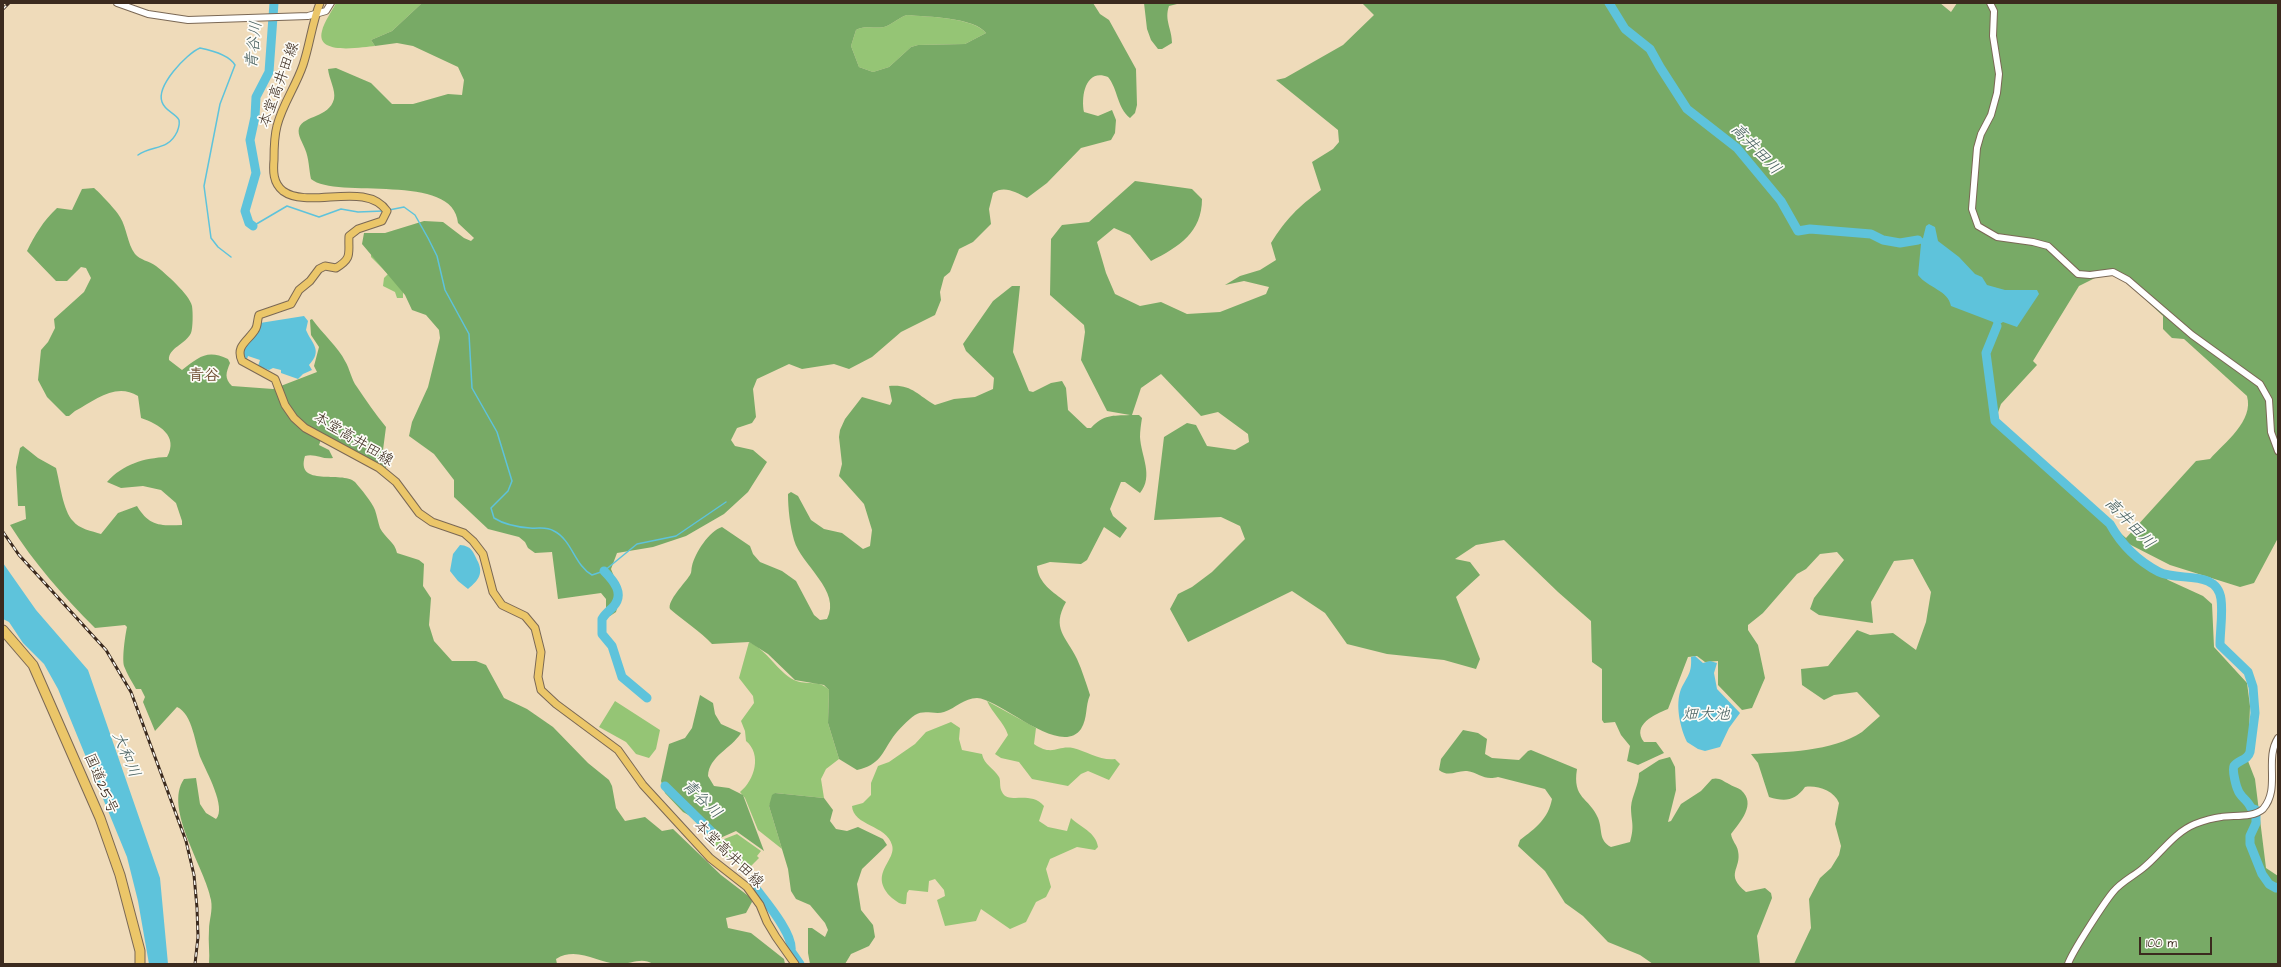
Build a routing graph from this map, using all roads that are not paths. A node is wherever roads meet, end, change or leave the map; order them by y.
1 (117, 3) edge
2 (320, 3) edge
3 (331, 3) edge
4 (1990, 3) edge
5 (312, 16) junction
6 (2278, 451) edge
7 (3, 630) edge
8 (2278, 738) edge
9 (140, 964) edge
10 (795, 964) edge
11 (2068, 964) edge

1 - 5 street
2 - 5 main road, 本堂高井田線
3 - 5 street
4 - 6 street
5 - 10 main road, 本堂高井田線
7 - 9 highway, 国道25号
8 - 11 street

